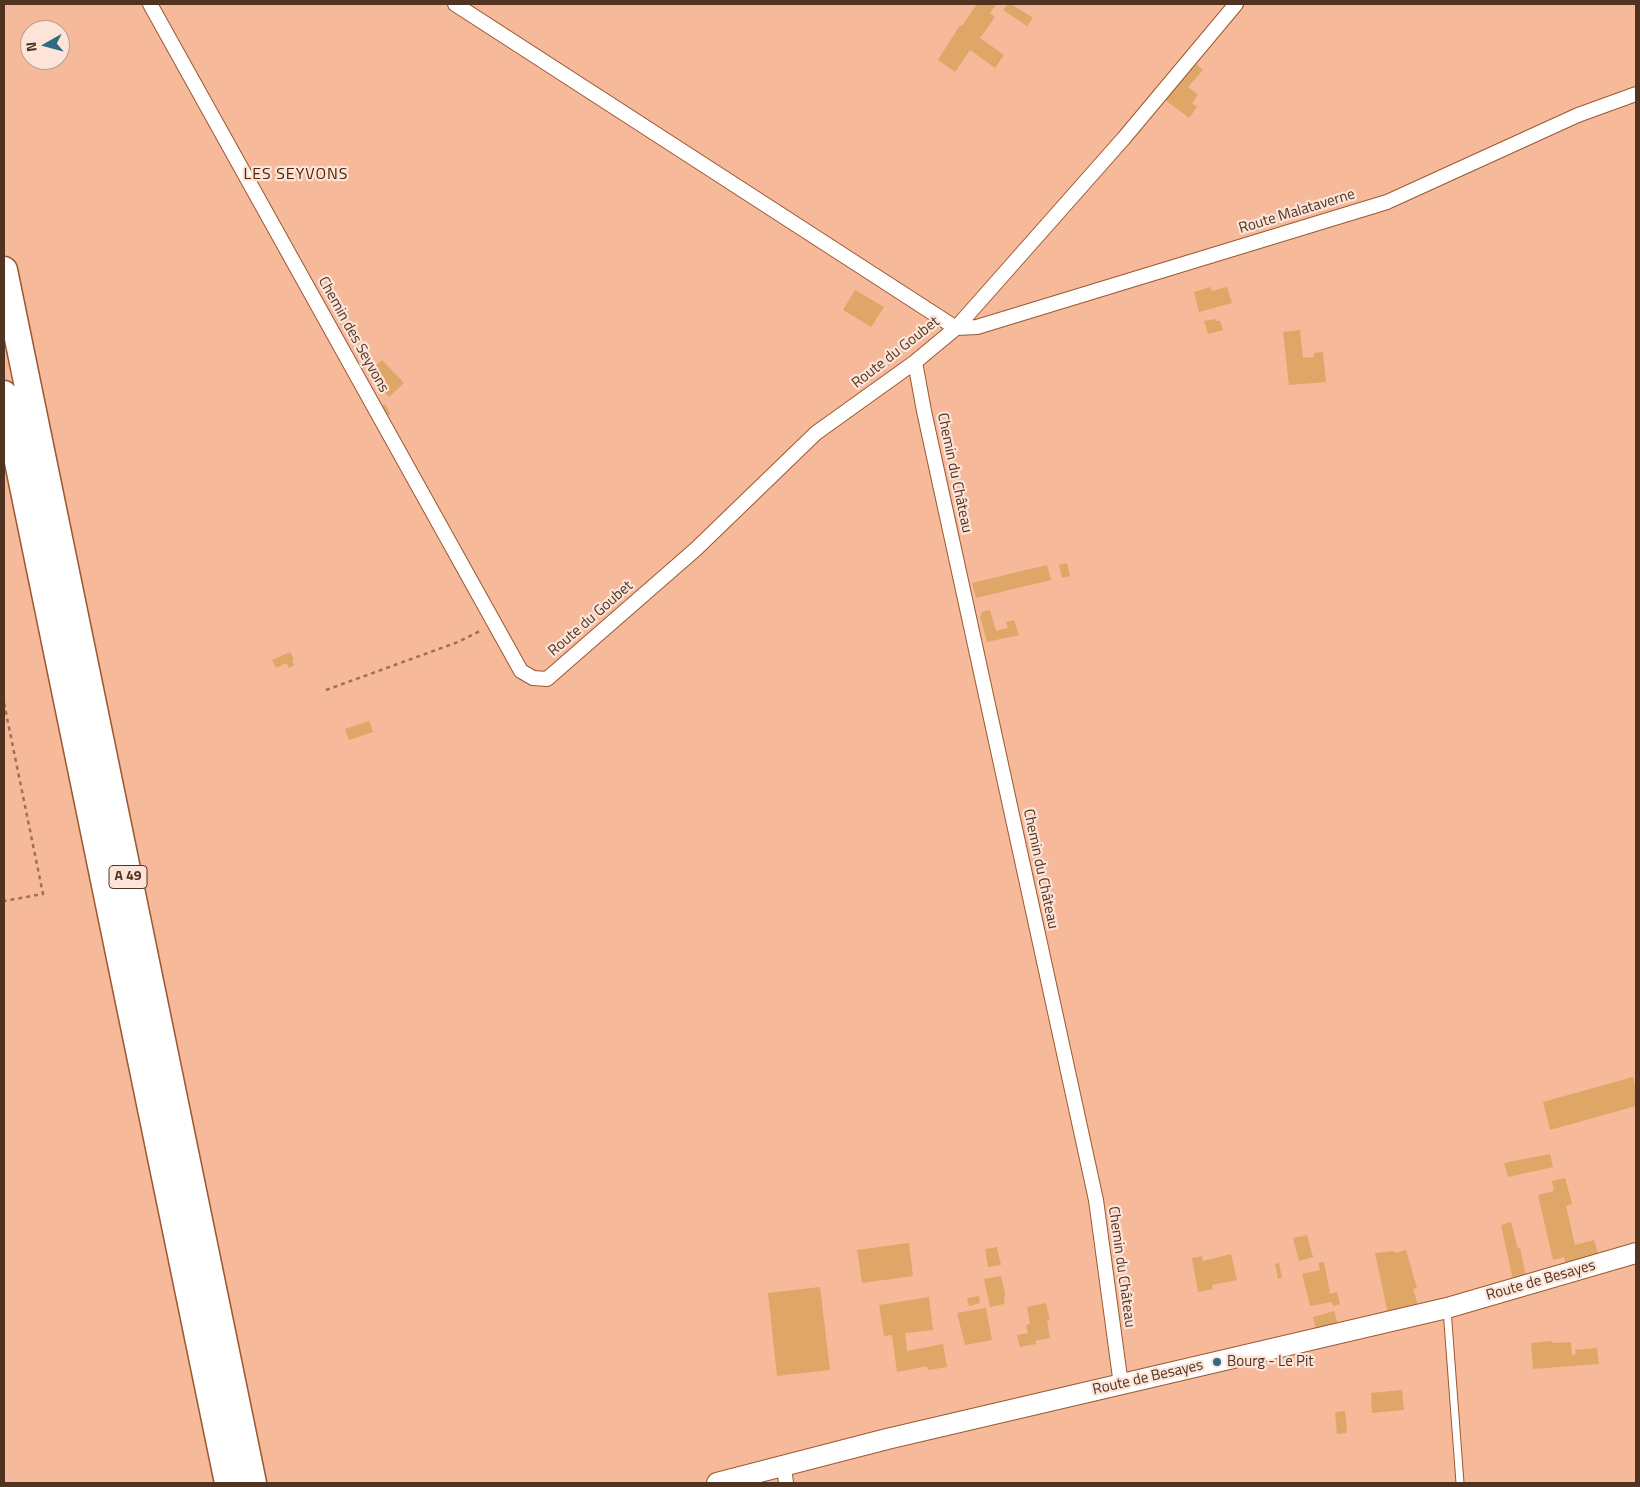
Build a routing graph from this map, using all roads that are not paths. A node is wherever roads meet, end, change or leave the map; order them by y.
1 (150, 4) edge
2 (455, 4) edge
3 (1236, 4) edge
4 (1636, 94) edge
5 (4, 270) edge
6 (956, 328) junction
7 (915, 362) junction
8 (4, 394) edge
9 (533, 678) joint
10 (1636, 1253) edge
11 (1447, 1308) junction
12 (1121, 1385) junction
13 (785, 1475) edge
14 (228, 1483) edge
15 (253, 1483) edge
16 (717, 1483) edge
17 (1460, 1483) edge

1 - 9 street, Chemin des Seyvons
2 - 6 street
3 - 6 street, Route du Goubet
4 - 6 street, Route Malataverne
5 - 15 highway, A 49
6 - 7 street, Route du Goubet
7 - 9 street, Route du Goubet
7 - 12 street, Chemin du Château
8 - 14 highway, A 49
10 - 11 street, Route de Besayes
11 - 12 street, Route de Besayes
11 - 17 lane
12 - 13 street, Route de Besayes
13 - 16 street, Route de Besayes

